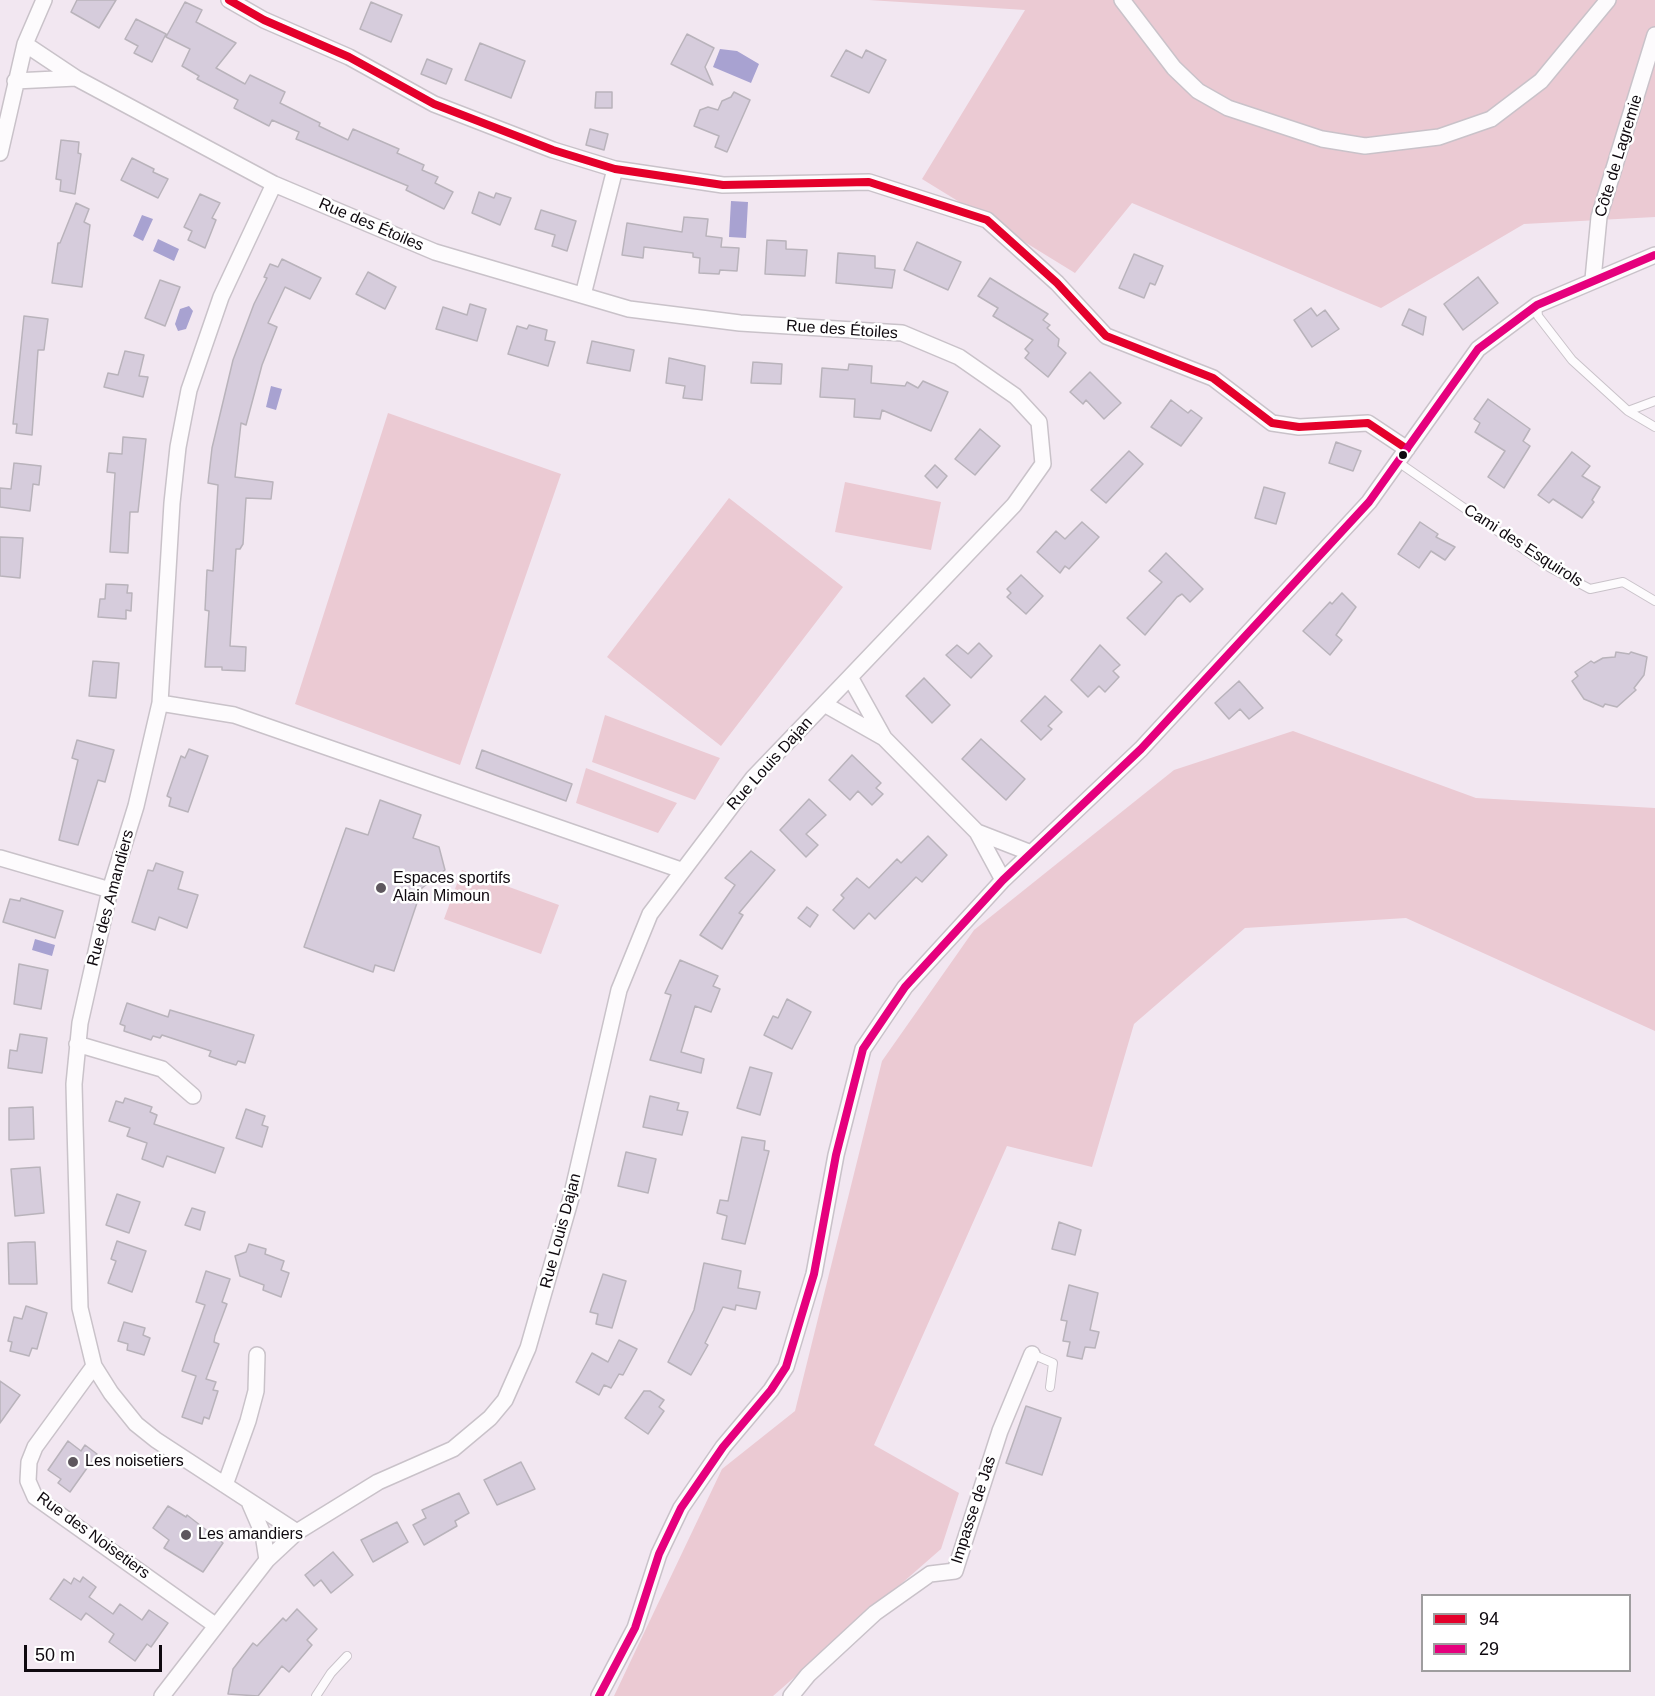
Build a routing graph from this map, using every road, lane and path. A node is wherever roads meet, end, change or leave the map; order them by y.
1 (44, 0) edge
2 (229, 0) edge
3 (1122, 0) edge
4 (1608, 0) edge
5 (1655, 35) edge
6 (25, 44) junction
7 (76, 78) junction
8 (15, 81) junction
9 (0, 153) edge
10 (615, 169) junction
11 (274, 184) junction
12 (1655, 255) edge
13 (1593, 279) junction
14 (583, 295) junction
15 (1537, 305) junction
16 (1655, 401) edge
17 (1628, 411) junction
18 (1655, 427) edge
19 (1402, 455) junction
20 (1655, 601) edge
21 (850, 677) junction
22 (160, 703) junction
23 (824, 704) junction
24 (884, 738) junction
25 (977, 832) junction
26 (1031, 853) junction
27 (0, 858) edge
28 (681, 870) junction
29 (1003, 880) junction
30 (110, 890) junction
31 (77, 1044) junction
32 (193, 1096) dead end
33 (1032, 1354) joint
34 (257, 1355) dead end
35 (94, 1366) junction
36 (1050, 1386) dead end
37 (225, 1485) junction
38 (250, 1504) junction
39 (297, 1532) junction
40 (267, 1560) junction
41 (215, 1624) junction
42 (347, 1656) dead end
43 (162, 1696) edge
44 (316, 1696) edge
45 (599, 1696) edge
46 (791, 1696) edge

1 - 6 street
2 - 10 street
3 - 4 street
5 - 13 street, Côte de Lagremie
6 - 7 street, Rue des Étoiles
6 - 8 street
7 - 8 street
7 - 11 street, Rue des Étoiles
8 - 9 street
10 - 14 street
10 - 19 street
11 - 14 street, Rue des Étoiles
11 - 22 street, Rue des Amandiers
12 - 13 street
13 - 15 street
14 - 21 street, Rue des Étoiles
15 - 17 lane
15 - 19 street
16 - 17 lane
17 - 18 lane
19 - 20 lane, Cami des Esquirols
19 - 26 street
21 - 23 street, Rue Louis Dajan
21 - 24 street
22 - 28 street
22 - 30 street, Rue des Amandiers
23 - 24 street
23 - 28 street, Rue Louis Dajan
24 - 25 street
25 - 26 street
25 - 29 street
26 - 29 street
27 - 30 street
28 - 39 street, Rue Louis Dajan
29 - 45 street
30 - 31 street, Rue des Amandiers
31 - 32 street
31 - 35 street, Rue des Amandiers
33 - 36 lane
33 - 46 street, Impasse de Jas
34 - 37 street
35 - 37 street, Rue des Amandiers
35 - 41 street, Rue des Noisetiers
37 - 38 street, Rue des Amandiers
38 - 39 street, Rue des Amandiers
38 - 40 street
39 - 40 street, Rue Louis Dajan
40 - 41 street, Rue Louis Dajan
41 - 43 street, Rue Louis Dajan
42 - 44 lane

